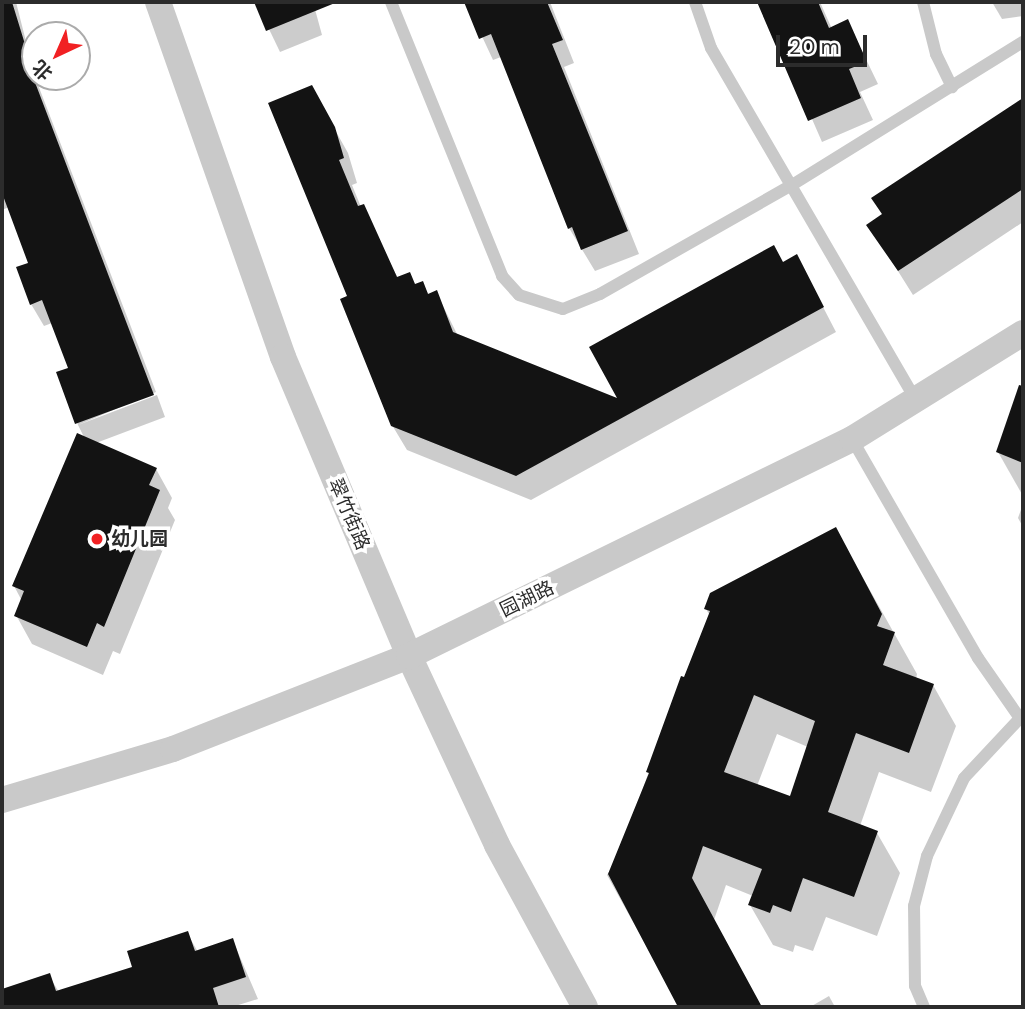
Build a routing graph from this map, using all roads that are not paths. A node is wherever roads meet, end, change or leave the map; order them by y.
1 (158, 2) edge
2 (391, 2) edge
3 (695, 2) edge
4 (923, 2) edge
5 (1023, 42) edge
6 (952, 87) junction
7 (792, 185) junction
8 (1023, 333) edge
9 (915, 400) junction
10 (852, 439) junction
11 (409, 656) junction
12 (1021, 716) edge
13 (2, 800) edge
14 (585, 1007) edge
15 (924, 1007) edge

1 - 11 street, 翠竹街路
2 - 7 lane
3 - 7 lane
4 - 6 lane
5 - 6 lane
6 - 7 lane
7 - 9 lane
8 - 9 street, 园湖路
9 - 10 street, 园湖路
10 - 11 street, 园湖路
10 - 12 lane
11 - 13 street, 园湖路
11 - 14 street, 翠竹街路
12 - 15 lane

